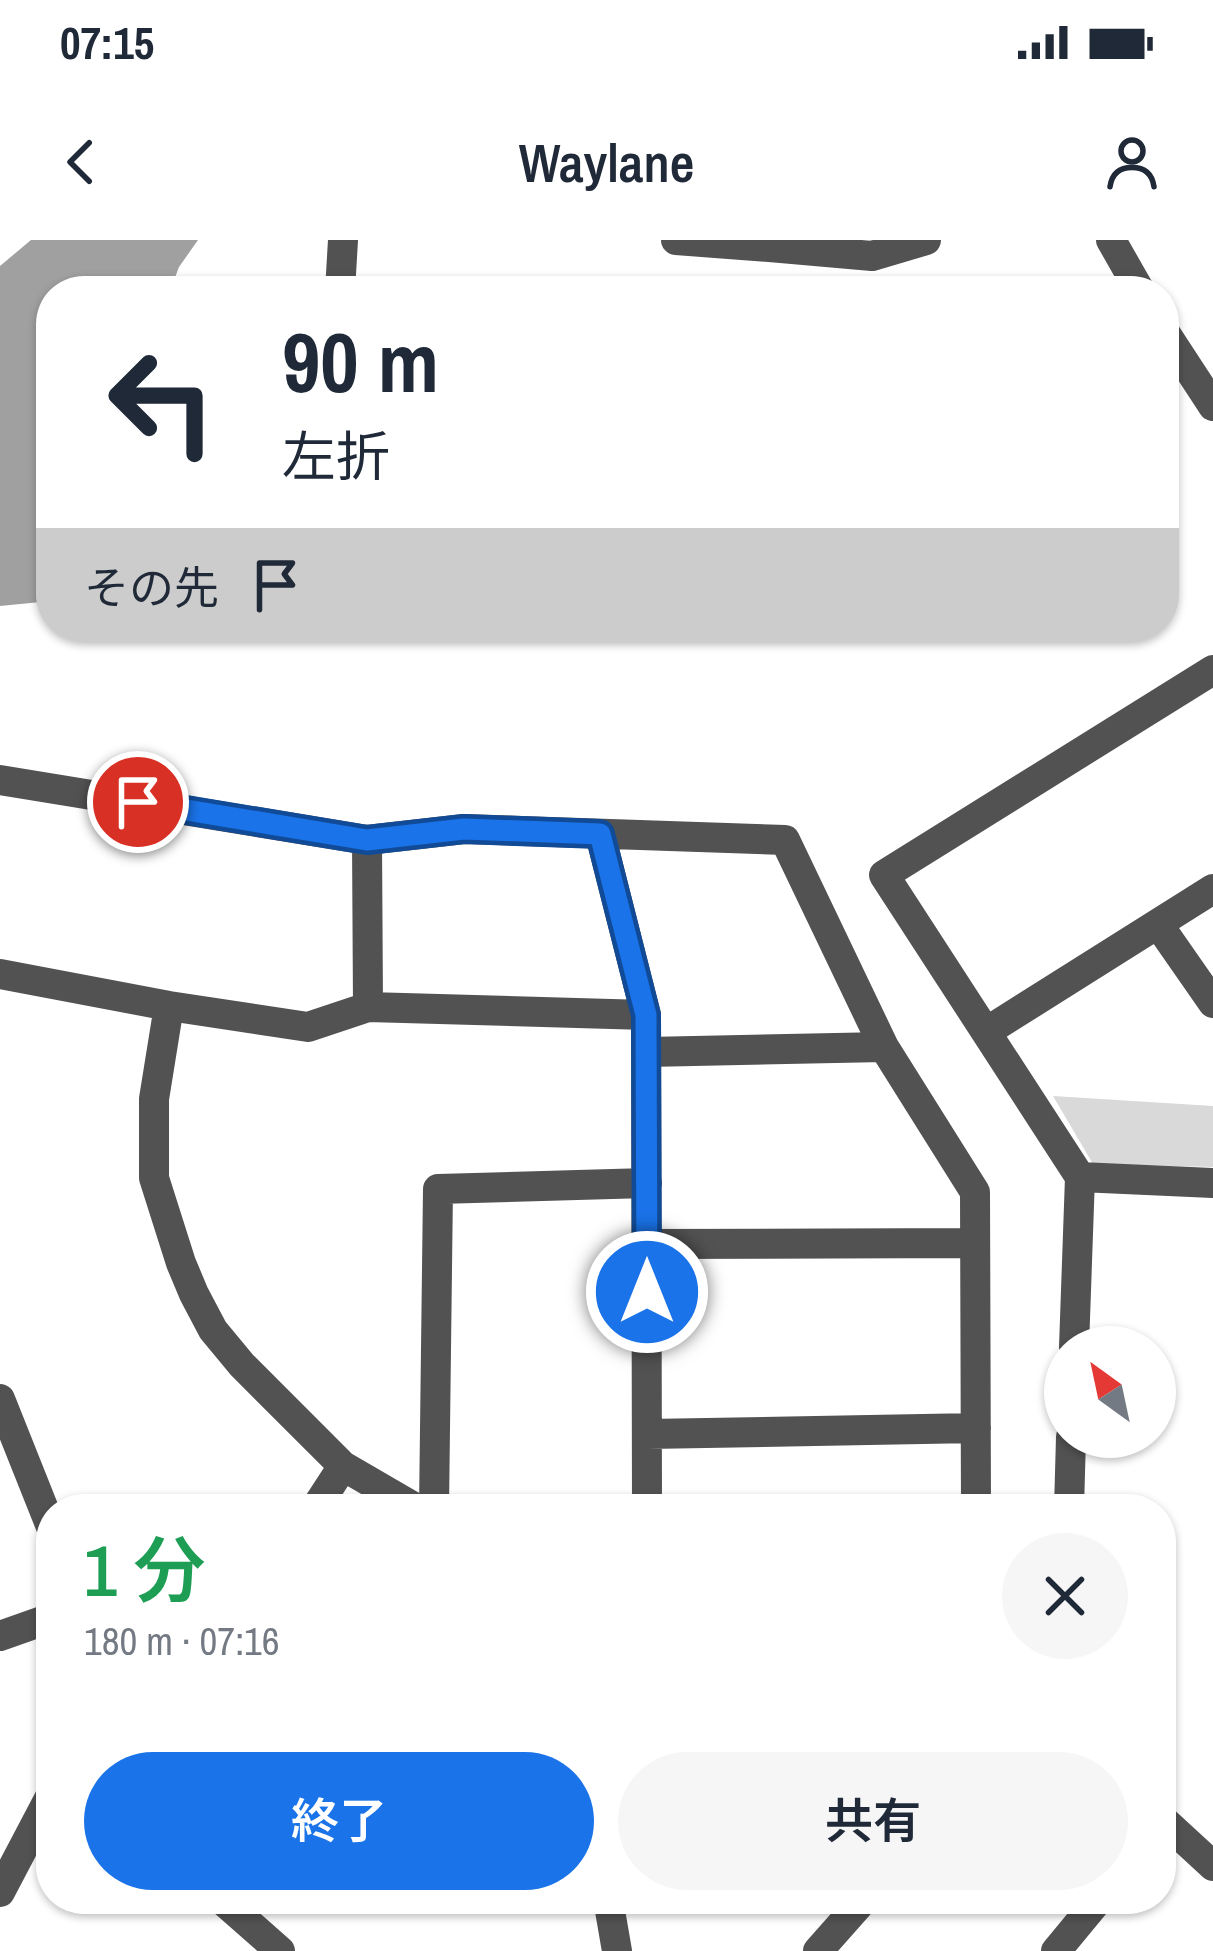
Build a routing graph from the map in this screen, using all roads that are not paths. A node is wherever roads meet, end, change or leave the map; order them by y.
1 (343, 240) edge
2 (676, 240) edge
3 (926, 240) edge
4 (1111, 240) edge
5 (786, 244) edge
6 (341, 276) edge
7 (1131, 276) edge
8 (1179, 354) edge
9 (1213, 406) edge
10 (1213, 670) edge
11 (0, 780) edge
12 (600, 834) junction
13 (367, 840) junction
14 (1213, 889) edge
15 (1158, 924) junction
16 (0, 974) edge
17 (1213, 1003) edge
18 (169, 1006) junction
19 (368, 1007) junction
20 (646, 1015) junction
21 (986, 1033) junction
22 (884, 1047) junction
23 (646, 1052) junction
24 (1080, 1177) junction
25 (647, 1183) junction
26 (1213, 1183) edge
27 (975, 1243) junction
28 (647, 1244) junction
29 (1075, 1326) edge
30 (3, 1412) edge
31 (976, 1428) junction
32 (647, 1434) junction
33 (1070, 1458) edge
34 (344, 1466) junction
35 (37, 1494) edge
36 (325, 1494) edge
37 (391, 1494) edge
38 (434, 1494) edge
39 (647, 1494) edge
40 (976, 1494) edge
41 (1069, 1494) edge
42 (36, 1623) edge
43 (0, 1636) edge
44 (36, 1824) edge
45 (1176, 1833) edge
46 (1213, 1866) edge
47 (0, 1892) edge
48 (237, 1914) edge
49 (611, 1914) edge
50 (851, 1914) edge
51 (1087, 1914) edge
52 (280, 1951) edge
53 (617, 1951) edge
54 (818, 1951) edge
55 (1056, 1951) edge

1 - 6 street
2 - 5 street
3 - 5 street
4 - 7 street
8 - 9 street
10 - 21 street
11 - 13 street
12 - 13 street
12 - 20 street
12 - 22 street
13 - 19 street
14 - 15 street
15 - 17 street
15 - 21 street
16 - 18 street
18 - 19 street
18 - 34 street
19 - 20 street
20 - 23 street
21 - 24 street
22 - 23 street
22 - 27 street
23 - 25 street
24 - 26 street
24 - 29 street
25 - 28 street
25 - 38 street
27 - 28 street
27 - 31 street
28 - 32 street
30 - 35 street
31 - 32 street
31 - 40 street
32 - 39 street
33 - 41 street
34 - 36 street
34 - 37 street
42 - 43 street
44 - 47 street
45 - 46 street
48 - 52 street
49 - 53 street
50 - 54 street
51 - 55 street

